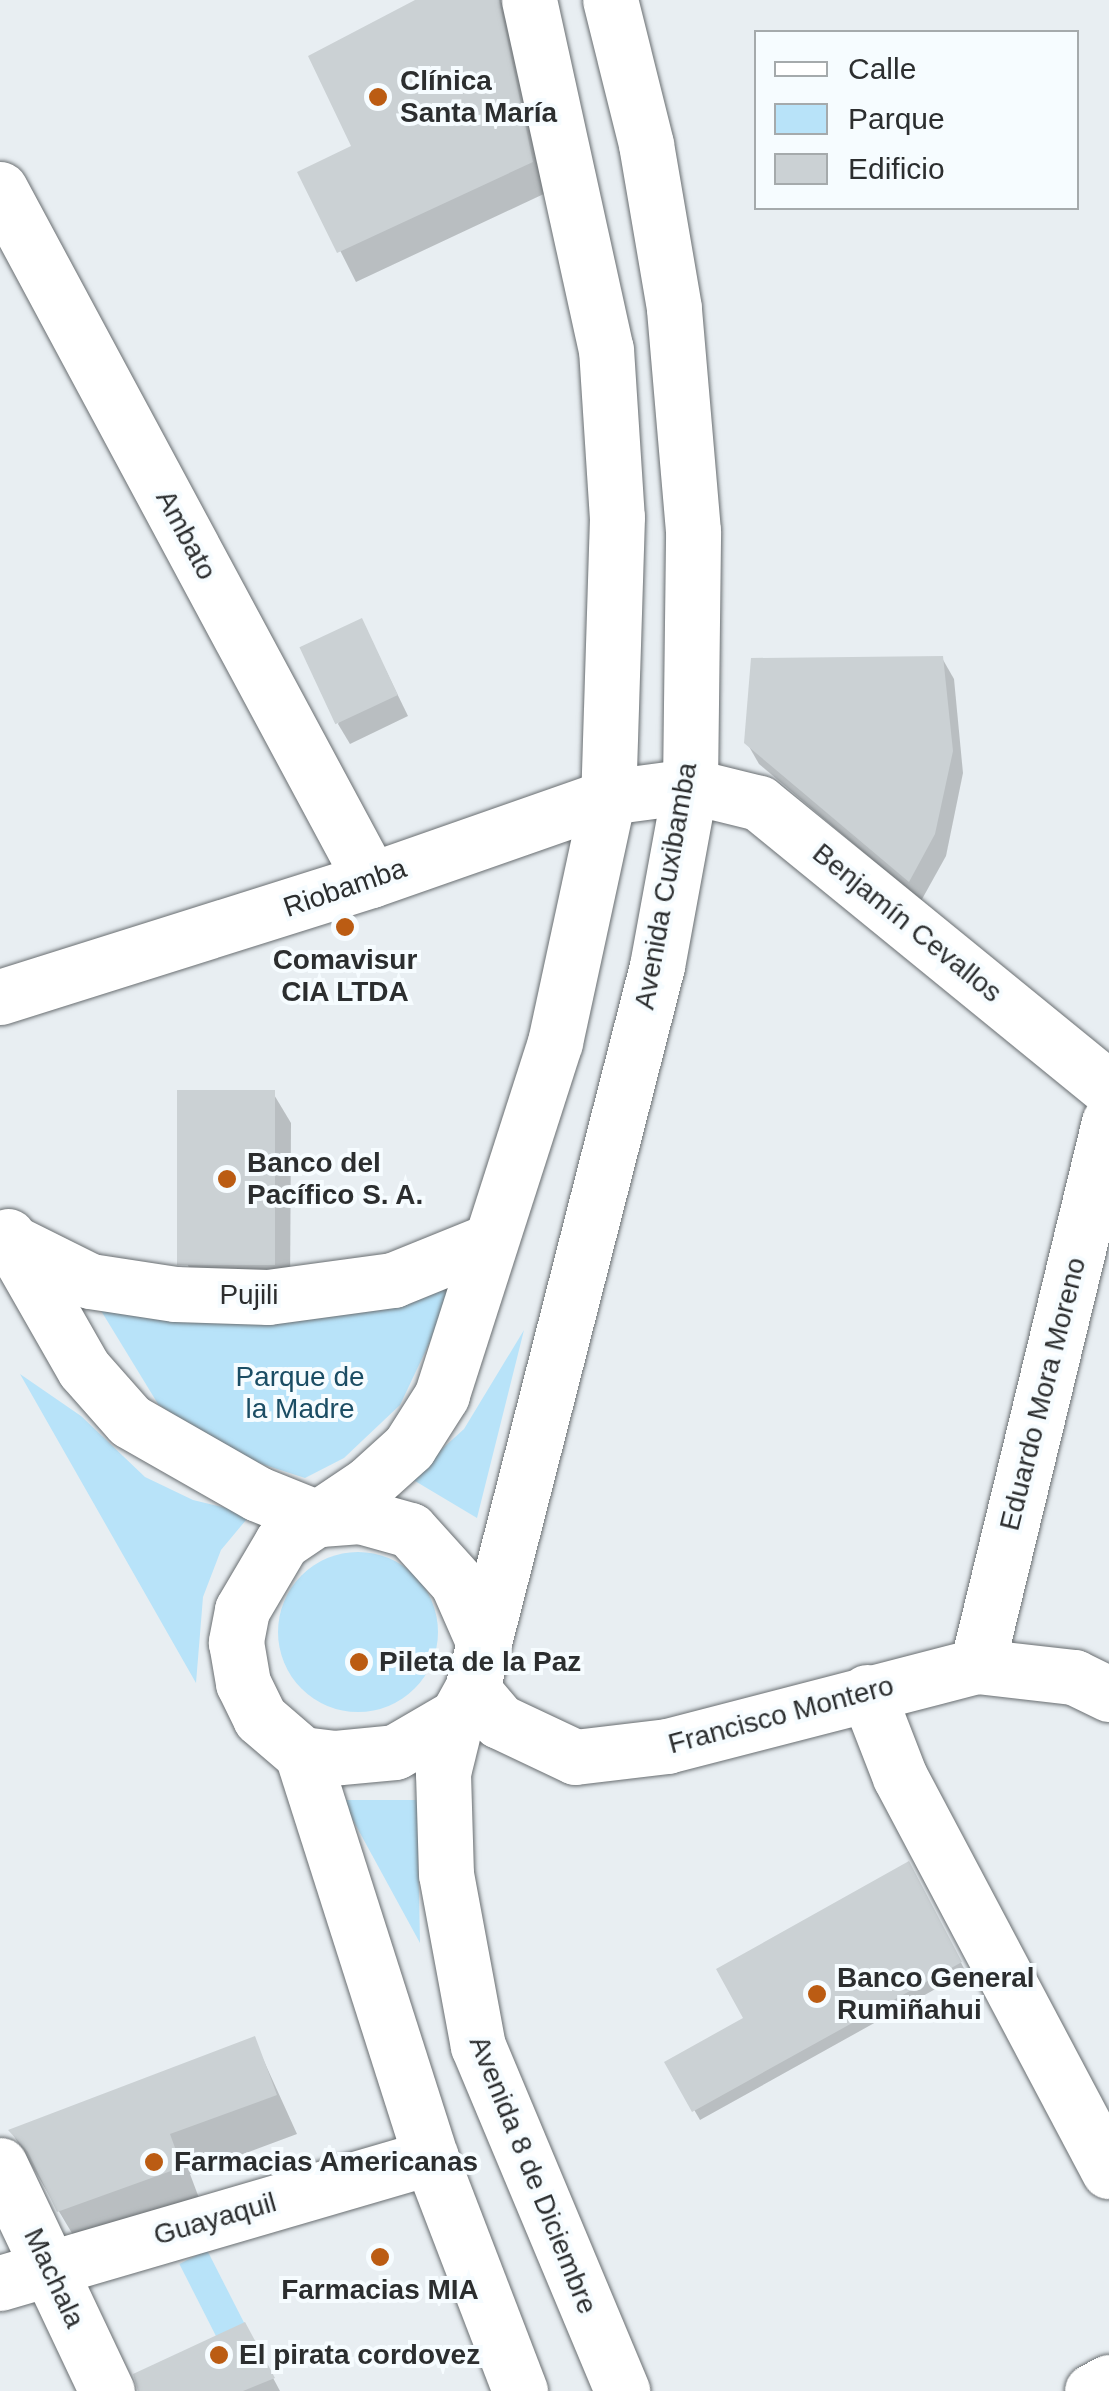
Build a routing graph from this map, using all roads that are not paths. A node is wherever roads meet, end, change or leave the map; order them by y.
1 (529, 0) edge
2 (610, 0) edge
3 (0, 189) edge
4 (690, 786) junction
5 (608, 797) junction
6 (371, 880) junction
7 (0, 997) edge
8 (1109, 1088) edge
9 (1109, 1122) edge
10 (6, 1232) edge
11 (489, 1242) junction
12 (320, 1520) junction
13 (976, 1666) junction
14 (470, 1682) junction
15 (866, 1692) junction
16 (1109, 1694) edge
17 (302, 1754) junction
18 (431, 2157) junction
19 (0, 2165) edge
20 (1109, 2171) edge
21 (24, 2275) edge
22 (1109, 2382) edge
23 (107, 2391) edge
24 (520, 2391) edge
25 (622, 2391) edge
26 (1092, 2391) edge

1 - 5 main road
2 - 4 main road, Avenida Cuxibamba
3 - 6 main road, Ambato
4 - 5 main road, Riobamba
4 - 8 main road, Benjamín Cevallos
4 - 14 main road, Avenida Cuxibamba
5 - 6 main road, Riobamba
5 - 11 main road
6 - 7 main road, Riobamba
9 - 13 main road, Eduardo Mora Moreno
10 - 11 main road, Pujili
10 - 12 main road
11 - 12 main road
12 - 14 main road
12 - 17 main road
13 - 15 main road, Francisco Montero
13 - 16 main road, Francisco Montero
14 - 15 main road, Francisco Montero
14 - 17 main road
14 - 25 main road, Avenida 8 de Diciembre
15 - 20 main road
17 - 18 main road
18 - 21 main road, Guayaquil
18 - 24 main road
19 - 21 main road, Machala
21 - 23 main road, Machala
22 - 26 main road

